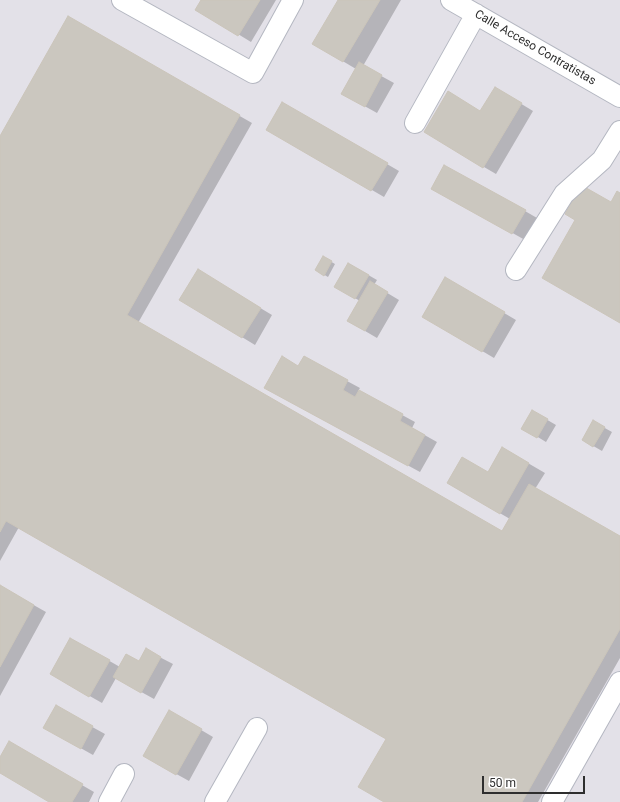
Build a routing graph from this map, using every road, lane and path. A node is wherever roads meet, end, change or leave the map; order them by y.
1 (122, 0) edge
2 (293, 0) edge
3 (451, 0) edge
4 (145, 6) edge
5 (476, 14) junction
6 (620, 96) edge
7 (415, 123) dead end
8 (620, 131) edge
9 (516, 270) dead end
10 (620, 682) edge
11 (257, 728) dead end
12 (124, 774) dead end
13 (109, 802) edge
14 (214, 802) edge
15 (552, 802) edge

1 - 4 street
2 - 4 street
3 - 5 street, Calle Acceso Contratistas
5 - 6 street, Calle Acceso Contratistas
5 - 7 street
8 - 9 street
10 - 15 street
11 - 14 street
12 - 13 street

